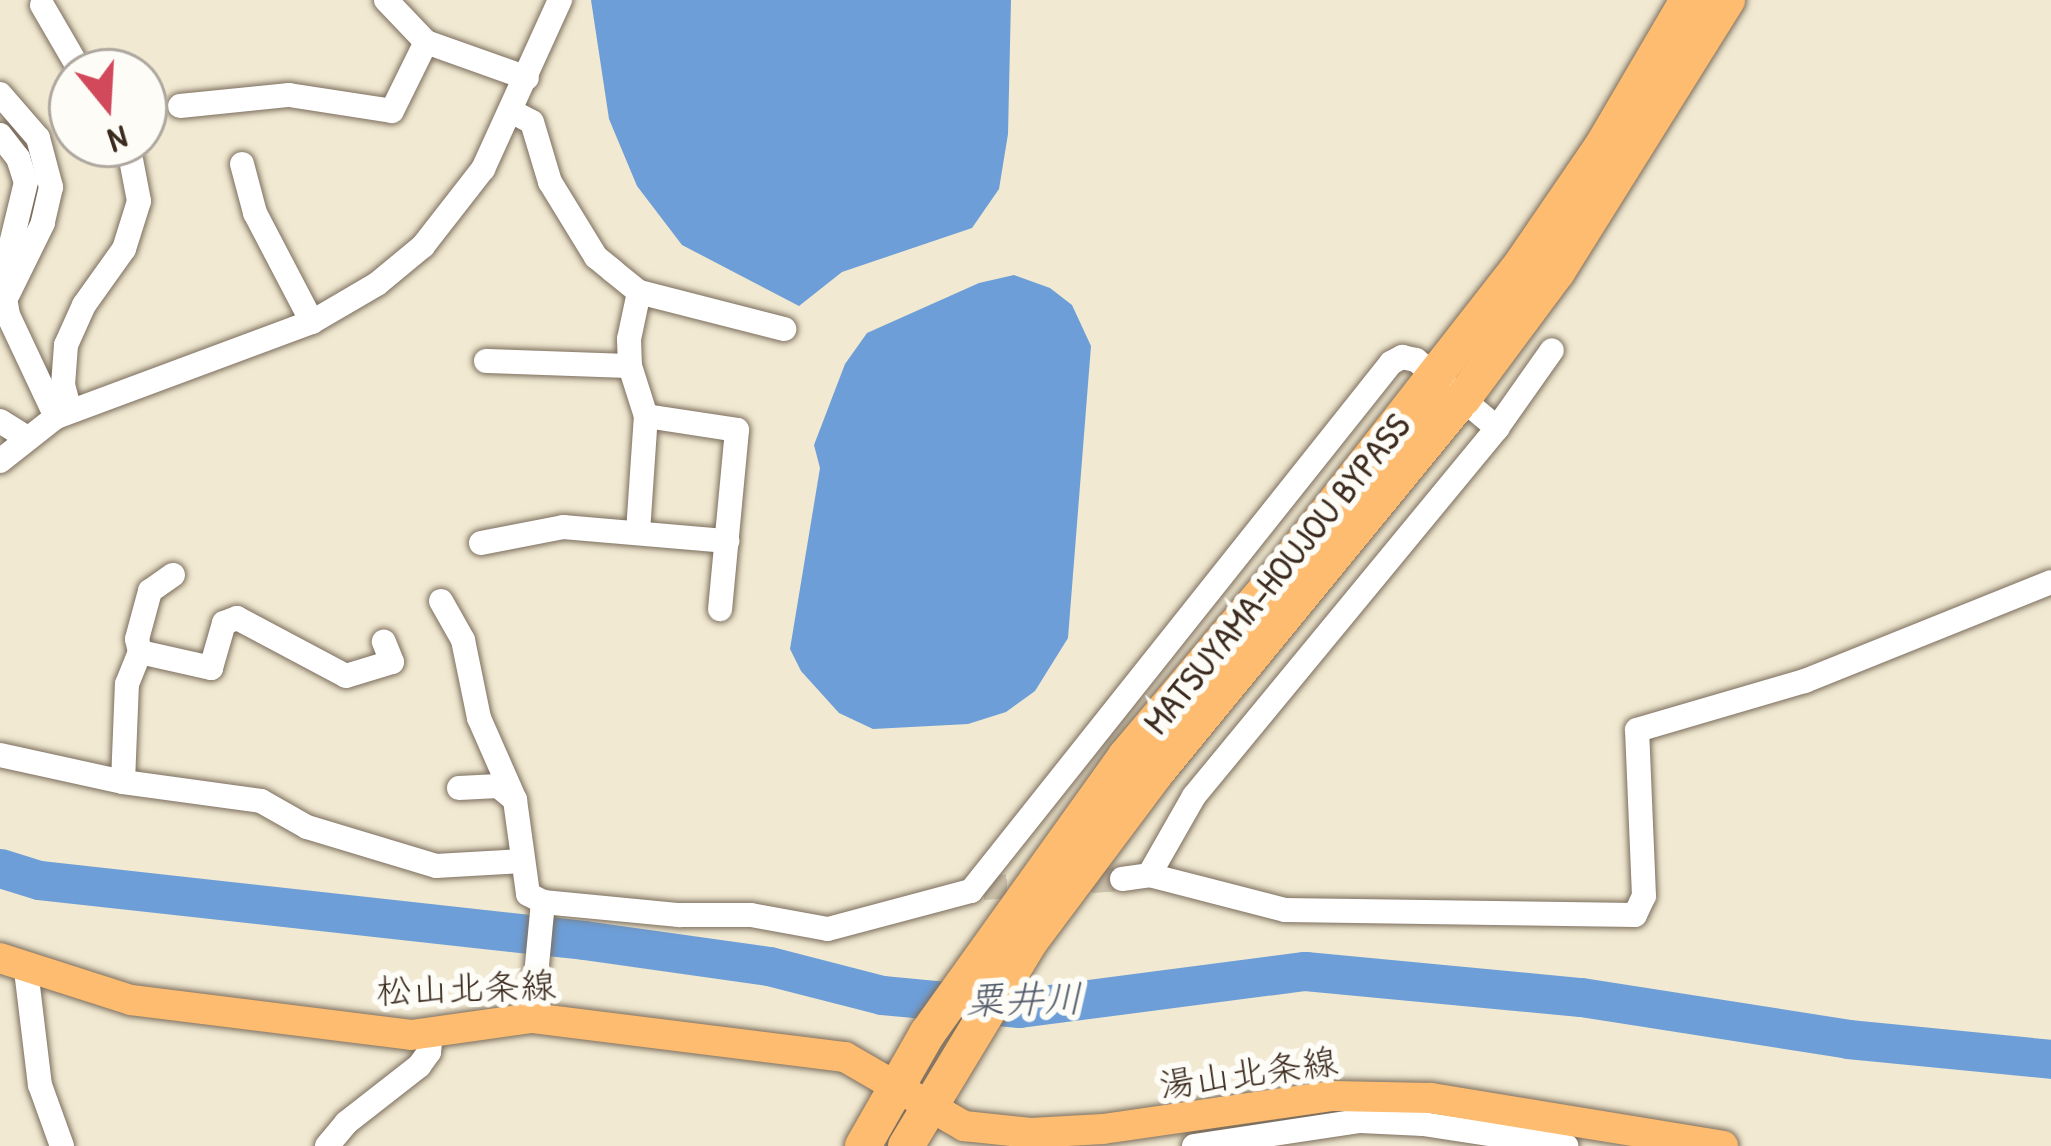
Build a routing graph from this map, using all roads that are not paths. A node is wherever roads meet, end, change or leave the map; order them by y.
1 (386, 0) edge
2 (560, 0) edge
3 (1688, 0) edge
4 (1727, 0) edge
5 (42, 5) dead end
6 (426, 42) junction
7 (67, 48) edge
8 (527, 78) junction
9 (0, 94) edge
10 (181, 106) dead end
11 (512, 112) junction
12 (0, 136) edge
13 (242, 164) dead end
14 (133, 168) edge
15 (639, 292) junction
16 (5, 299) junction
17 (312, 322) junction
18 (784, 329) dead end
19 (1552, 350) dead end
20 (486, 361) dead end
21 (630, 366) junction
22 (1450, 386) junction
23 (63, 414) junction
24 (646, 416) junction
25 (0, 422) edge
26 (1497, 428) junction
27 (27, 437) junction
28 (0, 461) edge
29 (638, 532) junction
30 (492, 535) dead end
31 (727, 541) junction
32 (173, 575) dead end
33 (2051, 582) edge
34 (713, 599) dead end
35 (442, 601) dead end
36 (384, 642) dead end
37 (140, 652) junction
38 (0, 755) edge
39 (123, 782) junction
40 (459, 788) dead end
41 (515, 800) junction
42 (523, 861) junction
43 (1149, 875) junction
44 (1122, 879) tunnel mouth
45 (543, 905) junction
46 (1017, 930) junction
47 (13, 964) edge
48 (532, 1018) junction
49 (431, 1033) junction
50 (912, 1097) junction
51 (1668, 1142) edge
52 (62, 1146) edge
53 (327, 1146) edge
54 (863, 1146) edge
55 (906, 1146) edge
56 (1194, 1146) edge
57 (1566, 1146) edge
58 (1723, 1146) edge

1 - 6 street
2 - 8 street
3 - 22 highway, MATSUYAMA-HOUJOU BYPASS
4 - 22 highway, MATSUYAMA-HOUJOU BYPASS
5 - 7 street
6 - 8 street
6 - 10 street
8 - 11 street
9 - 16 street
11 - 15 street
11 - 17 street
12 - 16 street
13 - 17 street
14 - 23 street
15 - 18 street
15 - 21 street
16 - 23 street
17 - 23 street
19 - 26 street
20 - 21 street
21 - 24 street
22 - 26 street
22 - 45 street
22 - 46 highway, MATSUYAMA-HOUJOU BYPASS
23 - 27 street
24 - 29 street
24 - 31 street
25 - 27 street
26 - 43 street
27 - 28 street
29 - 30 street
29 - 31 street
31 - 34 street
32 - 37 street
33 - 43 street
35 - 41 street
36 - 37 street
37 - 39 street
38 - 39 street
39 - 42 street
40 - 41 street
41 - 42 street
42 - 45 street
43 - 44 street
45 - 48 street
46 - 50 highway, MATSUYAMA-HOUJOU BYPASS
46 - 50 highway, MATSUYAMA-HOUJOU BYPASS
47 - 49 main road, 松山北条線
47 - 52 street
48 - 49 main road, 松山北条線
48 - 50 main road, 松山北条線
49 - 53 street
50 - 51 main road, 湯山北条線
50 - 54 highway, MATSUYAMA-HOUJOU BYPASS
50 - 55 highway, MATSUYAMA-HOUJOU BYPASS
51 - 58 main road, 湯山北条線
56 - 57 street

